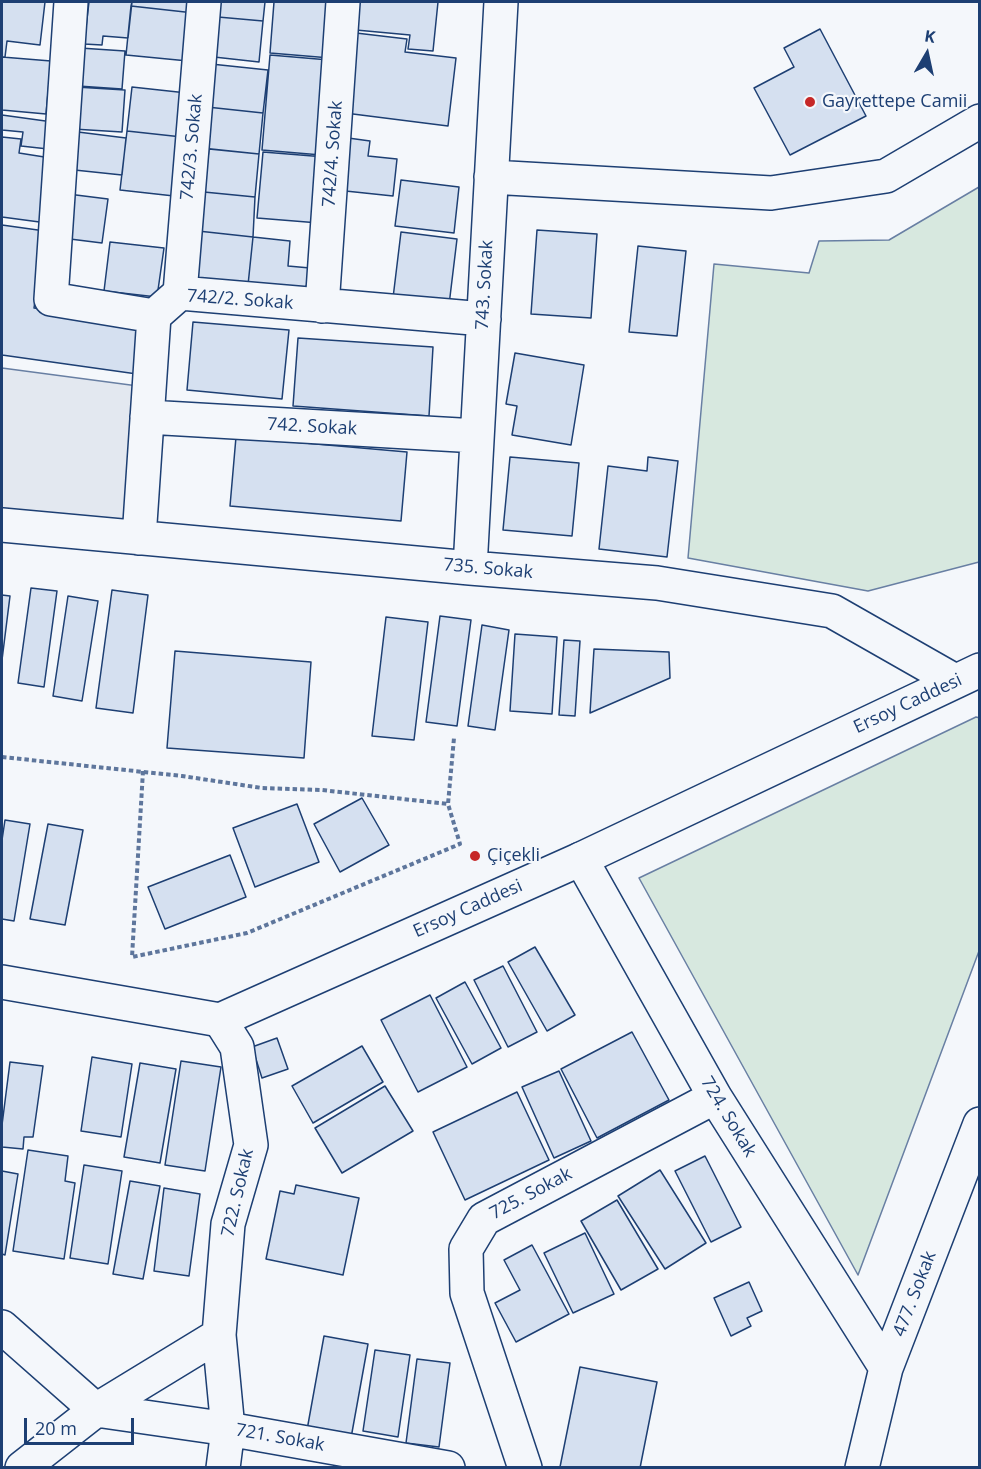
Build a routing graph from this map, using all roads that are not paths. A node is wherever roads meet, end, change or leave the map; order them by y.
1 (71, 2) edge
2 (204, 2) edge
3 (343, 2) edge
4 (501, 2) edge
5 (980, 121) edge
6 (491, 177) junction
7 (180, 293) junction
8 (322, 306) junction
9 (154, 316) junction
10 (484, 319) junction
11 (147, 417) junction
12 (477, 436) junction
13 (2, 525) edge
14 (139, 538) junction
15 (470, 568) junction
16 (967, 676) edge
17 (581, 859) junction
18 (2, 982) edge
19 (220, 1020) junction
20 (715, 1097) junction
21 (980, 1124) edge
22 (2, 1327) edge
23 (219, 1335) junction
24 (886, 1368) junction
25 (96, 1410) junction
26 (228, 1430) junction
27 (22, 1467) edge
28 (223, 1467) edge
29 (448, 1467) edge
30 (525, 1467) edge
31 (862, 1467) edge

1 - 9 street
2 - 7 street, 742/3. Sokak
3 - 8 street, 742/4. Sokak
4 - 6 street, 743. Sokak
5 - 6 street
6 - 10 street, 743. Sokak
7 - 8 street, 742/2. Sokak
7 - 9 street, 742/2. Sokak
8 - 10 street, 742/2. Sokak
9 - 11 street
10 - 12 street, 743. Sokak
11 - 12 street, 742. Sokak
11 - 14 street
12 - 15 street, 743. Sokak
13 - 14 street, 735. Sokak
14 - 15 street, 735. Sokak
15 - 16 street, 735. Sokak
16 - 17 street, Ersoy Caddesi
17 - 19 street, Ersoy Caddesi
17 - 20 street, 724. Sokak
18 - 19 street
19 - 23 street, 722. Sokak
20 - 24 street, 724. Sokak
20 - 30 street, 725. Sokak
21 - 24 street, 477. Sokak
22 - 25 street
23 - 25 street
23 - 26 street, 722. Sokak
24 - 31 street, 477. Sokak
25 - 26 street, 721. Sokak
25 - 27 street
26 - 28 street, 722. Sokak
26 - 29 street, 721. Sokak

